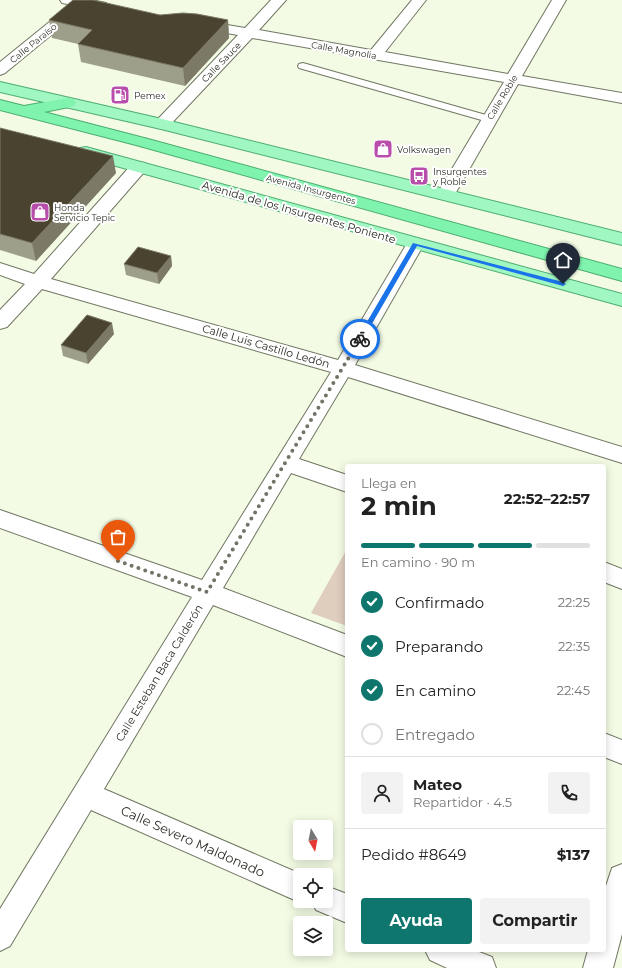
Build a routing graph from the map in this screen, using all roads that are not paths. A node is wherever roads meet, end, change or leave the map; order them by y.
1 (67, 0) edge
2 (279, 0) edge
3 (419, 0) edge
4 (559, 0) edge
5 (84, 1) edge
6 (112, 8) edge
7 (188, 22) edge
8 (248, 34) junction
9 (375, 56) junction
10 (303, 66) dead end
11 (0, 70) edge
12 (513, 79) junction
13 (0, 87) edge
14 (622, 98) edge
15 (68, 103) junction
16 (0, 105) edge
17 (22, 110) junction
18 (489, 119) junction
19 (162, 124) junction
20 (73, 149) edge
21 (139, 167) junction
22 (446, 194) junction
23 (622, 239) edge
24 (415, 244) junction
25 (0, 269) edge
26 (622, 275) edge
27 (38, 282) junction
28 (622, 300) edge
29 (0, 322) edge
30 (343, 368) junction
31 (622, 454) edge
32 (286, 463) junction
33 (345, 483) edge
34 (0, 519) edge
35 (606, 573) edge
36 (622, 579) edge
37 (207, 592) junction
38 (345, 645) edge
39 (606, 746) edge
40 (622, 752) edge
41 (86, 794) junction
42 (622, 878) edge
43 (293, 885) edge
44 (333, 903) edge
45 (345, 908) edge
46 (0, 936) edge
47 (606, 939) edge
48 (445, 952) edge
49 (602, 952) edge
50 (481, 968) edge
51 (598, 968) edge

1 - 5 street
2 - 8 street, Calle Sauce
3 - 9 street
4 - 12 street, Calle Roble
5 - 6 street
5 - 11 street, Calle Paraíso
7 - 8 street, Calle Magnolia
8 - 9 street, Calle Magnolia
8 - 19 street, Calle Sauce
9 - 12 street, Calle Magnolia
10 - 18 lane
12 - 14 street, Calle Magnolia
12 - 18 street, Calle Roble
13 - 15 main road
15 - 17 highway
15 - 19 main road
16 - 17 highway, Avenida Insurgentes
17 - 26 highway, Avenida Insurgentes
18 - 22 street, Calle Roble
19 - 22 main road
20 - 21 main road, Avenida de los Insurgentes Poniente
21 - 24 main road, Avenida de los Insurgentes Poniente
21 - 27 street
22 - 23 main road
24 - 28 main road, Avenida de los Insurgentes Poniente
24 - 30 street, Calle Esteban Baca Calderón
25 - 27 street, Calle Luis Castillo Ledón
27 - 29 street
27 - 30 street, Calle Luis Castillo Ledón
30 - 31 street, Calle Luis Castillo Ledón
30 - 32 street, Calle Esteban Baca Calderón
32 - 33 street
32 - 37 street, Calle Esteban Baca Calderón
34 - 37 street
35 - 36 street
37 - 38 street
37 - 41 street, Calle Esteban Baca Calderón
39 - 40 street
41 - 43 street, Calle Severo Maldonado
41 - 46 street, Calle Esteban Baca Calderón
42 - 47 street
44 - 45 street
48 - 50 street
49 - 51 street

